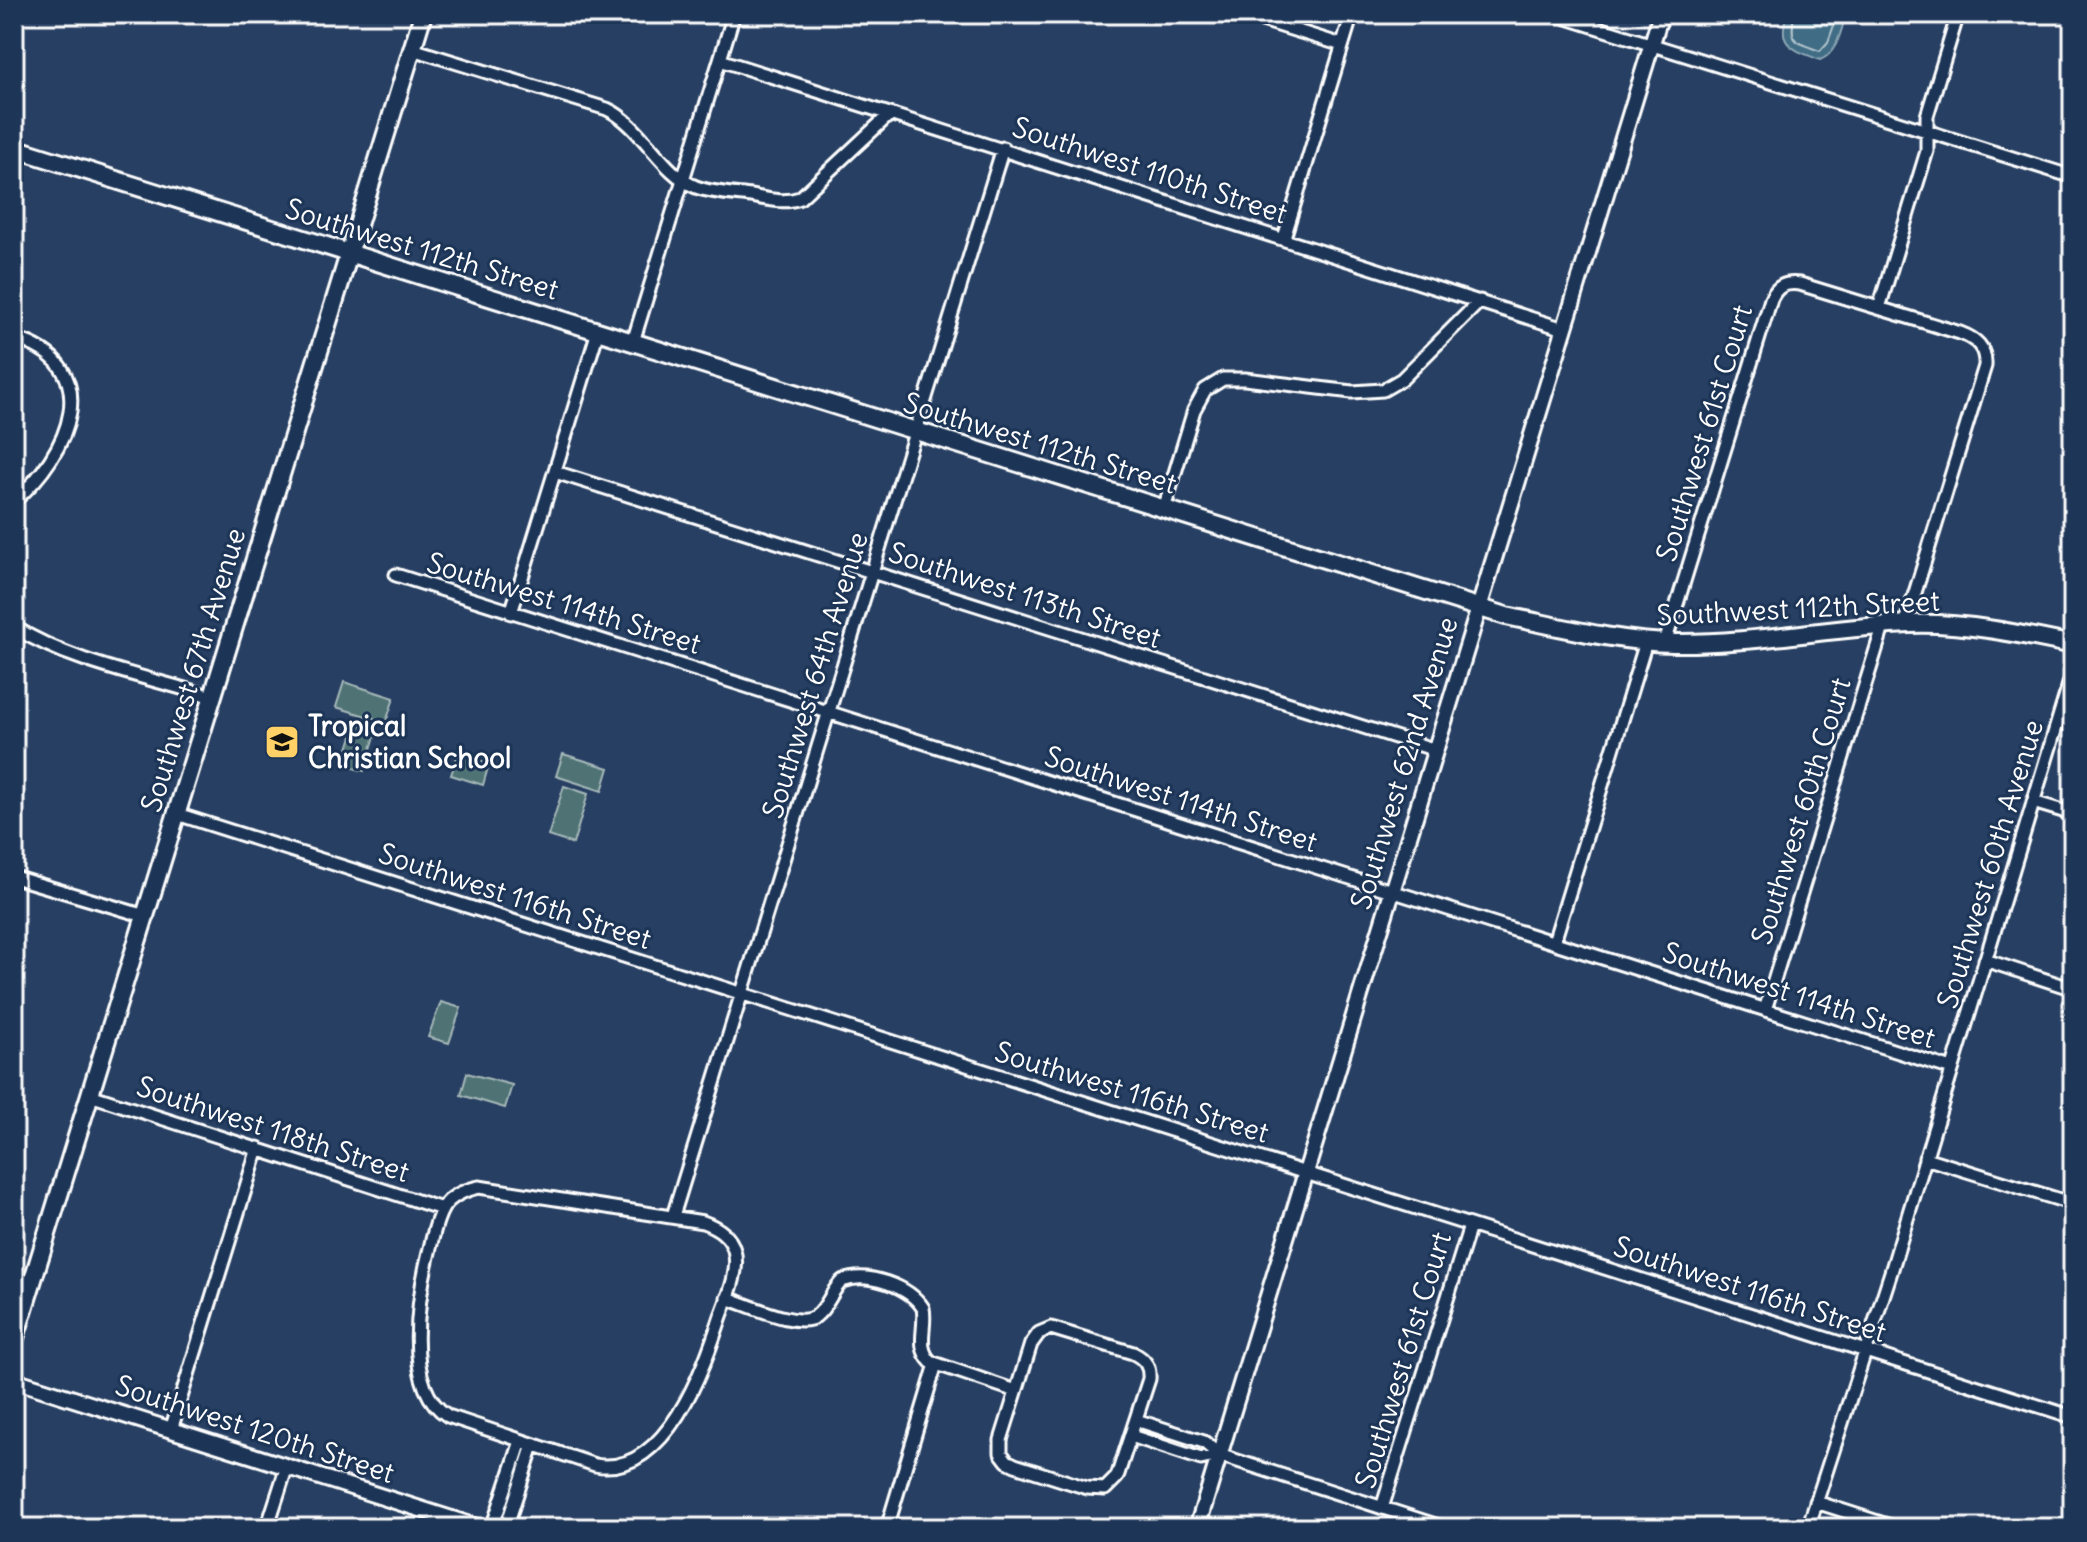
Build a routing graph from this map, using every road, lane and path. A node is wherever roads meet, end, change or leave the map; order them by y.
1 (423, 14) edge
2 (734, 14) edge
3 (1243, 14) edge
4 (1352, 14) edge
5 (1554, 14) edge
6 (1661, 14) edge
7 (1958, 14) edge
8 (1652, 44) junction
9 (1342, 45) junction
10 (412, 49) junction
11 (720, 60) junction
12 (890, 114) junction
13 (1927, 131) junction
14 (14, 148) edge
15 (1003, 148) junction
16 (2073, 177) edge
17 (684, 179) junction
18 (1284, 238) junction
19 (348, 254) junction
20 (1480, 301) junction
21 (1879, 308) junction
22 (1564, 329) junction
23 (598, 331) junction
24 (14, 338) edge
25 (633, 342) junction
26 (915, 431) junction
27 (555, 472) junction
28 (14, 501) edge
29 (1164, 509) junction
30 (872, 572) junction
31 (396, 575) dead end
32 (1478, 609) junction
33 (511, 613) junction
34 (1905, 625) junction
35 (14, 627) edge
36 (1883, 627) junction
37 (1646, 642) junction
38 (1665, 643) junction
39 (2073, 645) edge
40 (2073, 671) edge
41 (212, 697) junction
42 (829, 712) junction
43 (1436, 750) junction
44 (2033, 802) junction
45 (177, 814) junction
46 (2073, 814) edge
47 (14, 877) edge
48 (1392, 891) junction
49 (145, 916) junction
50 (1554, 942) junction
51 (1985, 960) junction
52 (2073, 989) edge
53 (742, 994) junction
54 (1765, 1010) junction
55 (1952, 1069) junction
56 (90, 1095) junction
57 (258, 1148) junction
58 (1925, 1158) junction
59 (1306, 1172) junction
60 (2073, 1204) edge
61 (442, 1209) junction
62 (673, 1216) junction
63 (1470, 1226) junction
64 (727, 1298) junction
65 (14, 1341) edge
66 (1865, 1351) junction
67 (936, 1364) junction
68 (14, 1380) edge
69 (1016, 1391) junction
70 (2073, 1417) edge
71 (1136, 1420) junction
72 (171, 1430) junction
73 (1131, 1436) junction
74 (527, 1443) junction
75 (1219, 1455) junction
76 (287, 1466) junction
77 (1816, 1502) junction
78 (1382, 1508) junction
79 (267, 1528) edge
80 (480, 1528) edge
81 (492, 1528) edge
82 (506, 1528) edge
83 (887, 1528) edge
84 (1197, 1528) edge
85 (1445, 1528) edge
86 (1808, 1528) edge
87 (1897, 1528) edge

1 - 10 main road, Southwest 67th Avenue
2 - 11 street
3 - 9 street
4 - 9 street
5 - 8 street
6 - 8 street, Southwest 62nd Avenue
7 - 13 street
8 - 13 street
8 - 22 street, Southwest 62nd Avenue
9 - 18 street
10 - 17 street
10 - 19 main road, Southwest 67th Avenue
11 - 12 street, Southwest 110th Street
11 - 17 street
12 - 15 street, Southwest 110th Street
12 - 17 street
13 - 16 street
13 - 21 street
14 - 19 main road, Southwest 112th Street
15 - 18 street, Southwest 110th Street
15 - 26 street, Southwest 64th Avenue
17 - 25 street
18 - 20 street, Southwest 110th Street
19 - 23 main road, Southwest 112th Street
19 - 41 main road, Southwest 67th Avenue
20 - 22 street, Southwest 110th Street
20 - 29 street
21 - 34 street
21 - 38 street, Southwest 61st Court
22 - 32 street, Southwest 62nd Avenue
23 - 25 main road, Southwest 112th Street
23 - 27 street
24 - 28 street
25 - 26 main road, Southwest 112th Street
26 - 29 main road, Southwest 112th Street
26 - 30 street, Southwest 64th Avenue
27 - 30 street, Southwest 113th Street
27 - 33 street
29 - 32 main road, Southwest 112th Street
30 - 42 street, Southwest 64th Avenue
30 - 43 street, Southwest 113th Street
31 - 33 street, Southwest 114th Street
32 - 37 main road, Southwest 112th Street
32 - 43 street, Southwest 62nd Avenue
33 - 42 street, Southwest 114th Street
34 - 36 main road, Southwest 112th Street
34 - 39 main road, Southwest 112th Street
35 - 41 street
36 - 38 main road, Southwest 112th Street
36 - 54 street, Southwest 60th Court
37 - 38 main road, Southwest 112th Street
37 - 50 street
40 - 44 street, Southwest 60th Avenue
41 - 45 main road, Southwest 67th Avenue
42 - 48 street, Southwest 114th Street
42 - 53 street, Southwest 64th Avenue
43 - 48 street, Southwest 62nd Avenue
44 - 46 street
44 - 51 street, Southwest 60th Avenue
45 - 49 main road, Southwest 67th Avenue
45 - 53 street, Southwest 116th Street
47 - 49 street
48 - 50 street, Southwest 114th Street
48 - 59 street, Southwest 62nd Avenue
49 - 56 main road, Southwest 67th Avenue
50 - 54 street, Southwest 114th Street
51 - 52 street
51 - 55 street, Southwest 60th Avenue
53 - 59 street, Southwest 116th Street
53 - 62 street, Southwest 64th Avenue
54 - 55 street, Southwest 114th Street
55 - 58 street, Southwest 60th Avenue
56 - 57 street, Southwest 118th Street
56 - 65 main road, Southwest 67th Avenue
57 - 61 street, Southwest 118th Street
57 - 72 street
58 - 60 street
58 - 66 street, Southwest 60th Avenue
59 - 63 street, Southwest 116th Street
59 - 75 street, Southwest 62nd Avenue
61 - 62 street
61 - 74 street
62 - 64 street
63 - 66 street, Southwest 116th Street
63 - 78 street, Southwest 61st Court
64 - 67 street
64 - 74 street
66 - 70 street, Southwest 116th Street
66 - 77 street, Southwest 60th Avenue
67 - 69 street
67 - 83 street
68 - 72 street, Southwest 120th Street
69 - 71 street
69 - 73 street
71 - 73 street
71 - 75 street
72 - 76 street, Southwest 120th Street
73 - 75 street
74 - 81 street
74 - 82 street
75 - 78 street
75 - 84 street, Southwest 62nd Avenue
76 - 79 street
76 - 80 street, Southwest 120th Street
77 - 86 street, Southwest 60th Avenue
77 - 87 street
78 - 85 street

